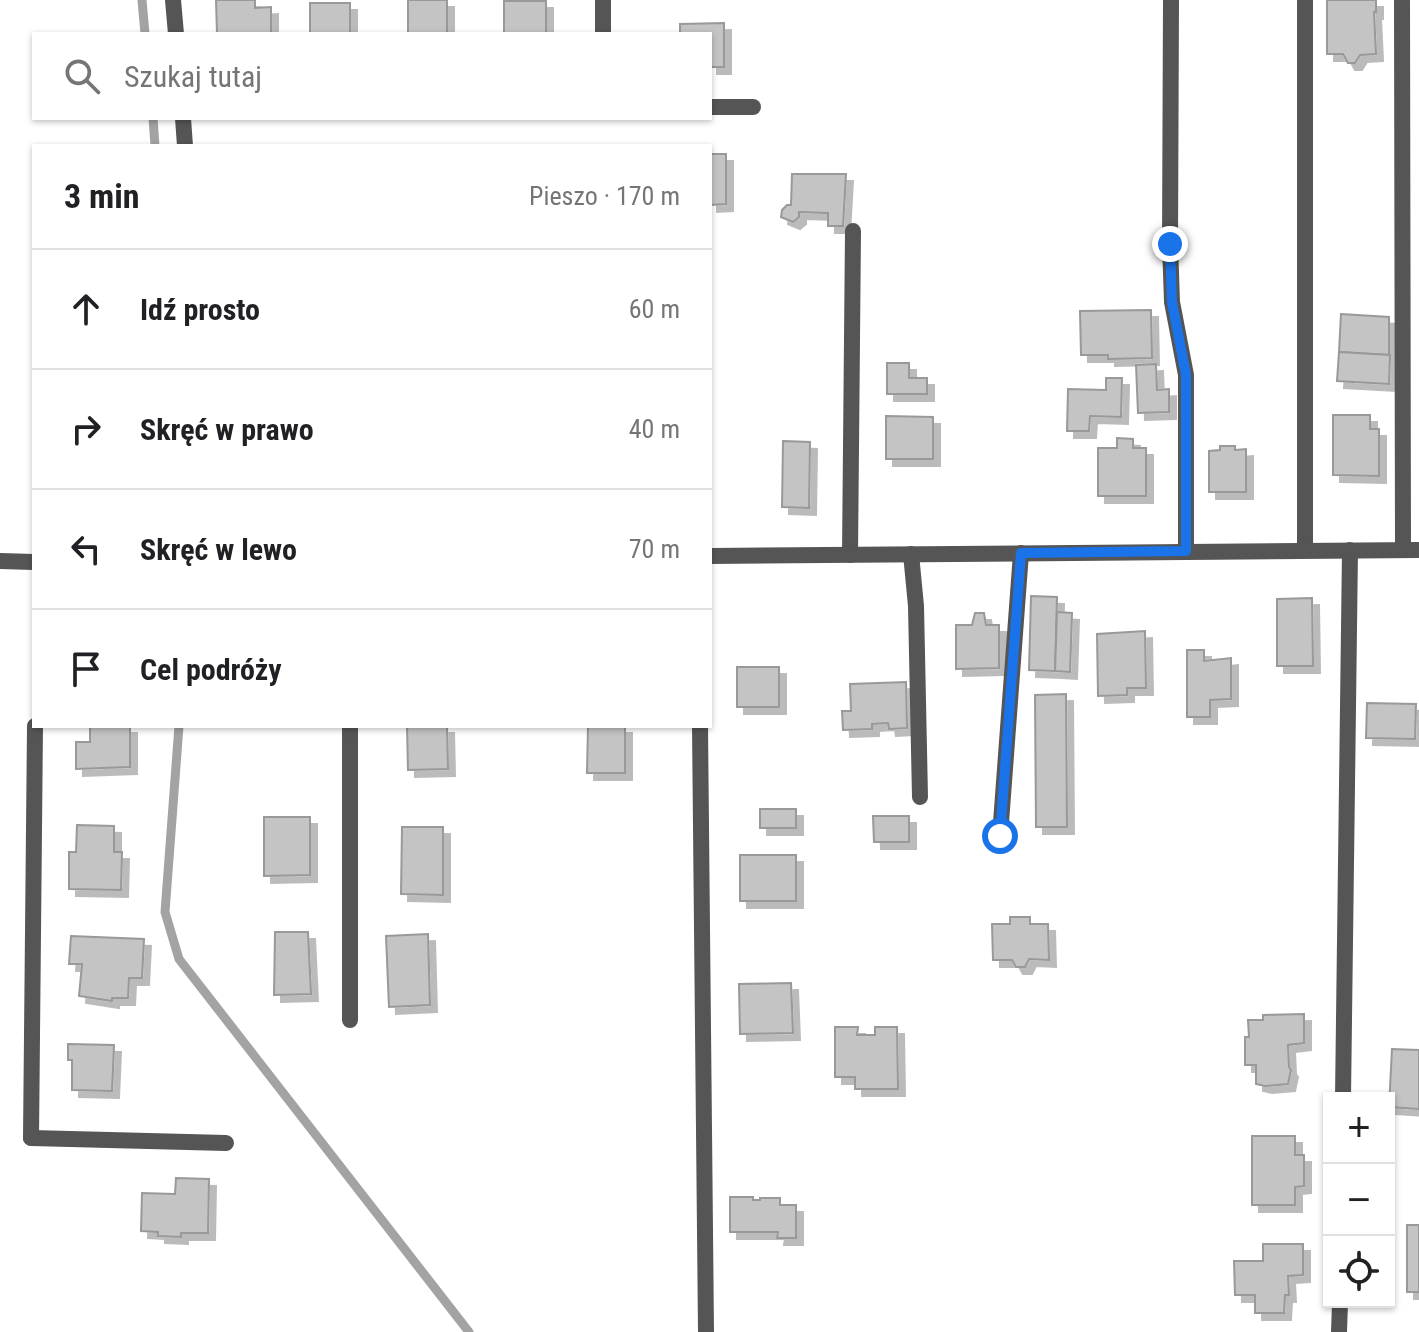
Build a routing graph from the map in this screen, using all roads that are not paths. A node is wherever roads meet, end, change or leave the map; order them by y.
1 (173, 0) edge
2 (603, 0) edge
3 (1171, 0) edge
4 (1305, 0) edge
5 (1402, 0) edge
6 (176, 32) edge
7 (603, 32) edge
8 (712, 107) edge
9 (753, 107) dead end
10 (183, 120) edge
11 (185, 144) edge
12 (853, 231) dead end
13 (1305, 550) junction
14 (1350, 550) junction
15 (1411, 550) edge
16 (1186, 551) junction
17 (1021, 553) junction
18 (911, 554) junction
19 (850, 555) junction
20 (712, 556) edge
21 (0, 561) edge
22 (32, 562) edge
23 (35, 728) edge
24 (350, 728) edge
25 (700, 728) edge
26 (920, 797) dead end
27 (1000, 836) dead end
28 (350, 1020) dead end
29 (1343, 1092) edge
30 (226, 1143) dead end
31 (1340, 1308) edge
32 (706, 1332) edge
33 (1339, 1332) edge

1 - 6 street
2 - 7 street
3 - 16 street
4 - 13 street
5 - 15 street
8 - 9 street
10 - 11 street
12 - 19 street
13 - 14 street
13 - 16 street
14 - 15 street
14 - 29 street
16 - 17 street
17 - 18 street
17 - 27 street
18 - 19 street
18 - 26 street
19 - 20 street
21 - 22 street
23 - 30 street
24 - 28 street
25 - 32 street
31 - 33 street

